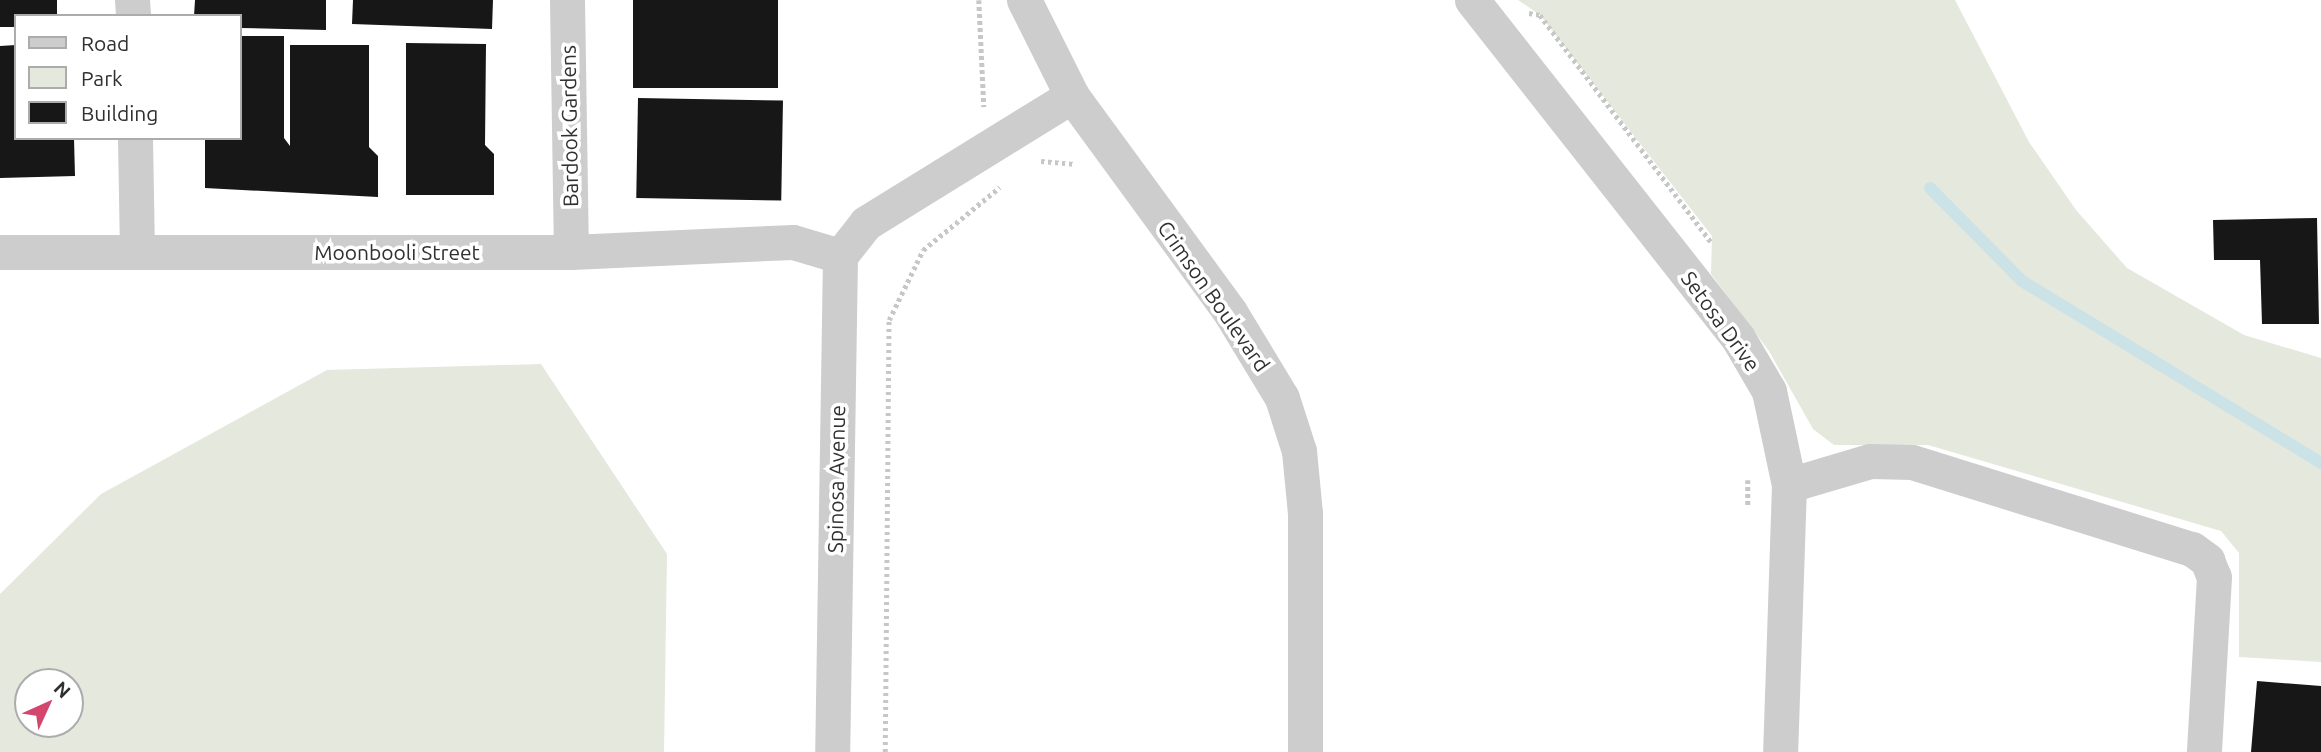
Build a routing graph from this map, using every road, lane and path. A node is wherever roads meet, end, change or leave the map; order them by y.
1 (568, 0) edge
2 (979, 0) edge
3 (1024, 0) edge
4 (1472, 0) edge
5 (1072, 96) junction
6 (135, 140) edge
7 (1001, 141) junction
8 (1078, 164) dead end
9 (1009, 180) dead end
10 (0, 252) edge
11 (137, 252) junction
12 (571, 252) junction
13 (840, 256) junction
14 (1748, 463) dead end
15 (1789, 485) junction
16 (1748, 518) dead end
17 (832, 752) edge
18 (885, 752) edge
19 (1305, 752) edge
20 (1780, 752) edge
21 (2204, 752) edge

1 - 12 street, Bardook Gardens
2 - 7 path
3 - 5 street, Crimson Boulevard
4 - 15 street, Setosa Drive
5 - 7 street
5 - 19 street, Crimson Boulevard
6 - 11 street
7 - 8 path
7 - 13 street
9 - 18 path
10 - 11 street, Moonbooli Street
11 - 12 street, Moonbooli Street
12 - 13 street, Moonbooli Street
13 - 17 street, Spinosa Avenue
14 - 16 path
15 - 20 street, Setosa Drive
15 - 21 street

